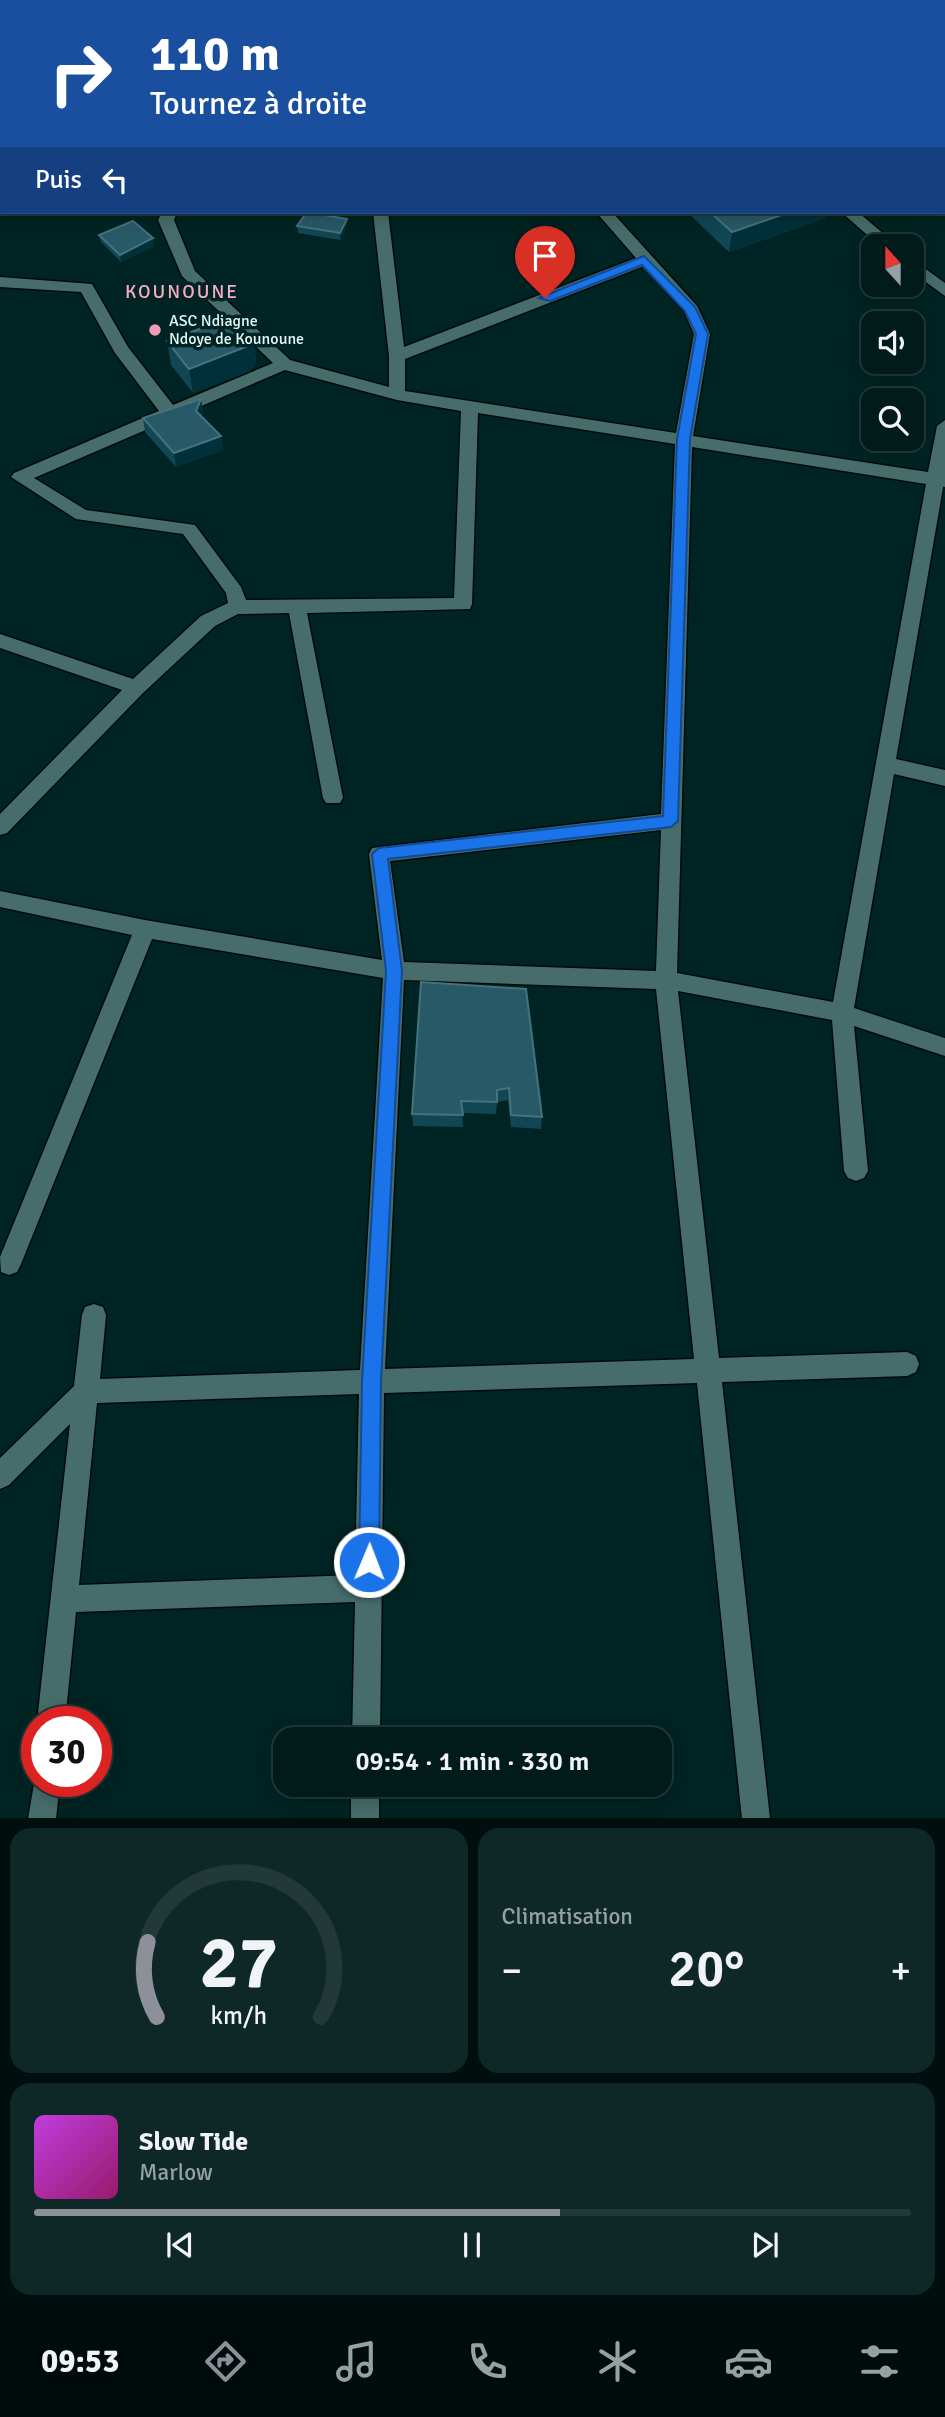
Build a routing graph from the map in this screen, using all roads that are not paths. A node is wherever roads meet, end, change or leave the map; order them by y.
1 (168, 214) edge
2 (380, 214) edge
3 (606, 214) edge
4 (855, 214) edge
5 (877, 234) edge
6 (644, 260) junction
7 (924, 274) edge
8 (0, 282) edge
9 (945, 291) edge
10 (397, 356) junction
11 (284, 364) junction
12 (397, 395) junction
13 (470, 407) junction
14 (170, 412) junction
15 (945, 426) edge
16 (684, 439) junction
17 (940, 480) edge
18 (238, 607) junction
19 (297, 607) junction
20 (0, 641) edge
21 (136, 688) junction
22 (885, 764) junction
23 (945, 778) edge
24 (333, 798) dead end
25 (671, 821) junction
26 (0, 827) edge
27 (0, 900) edge
28 (145, 929) junction
29 (394, 971) junction
30 (666, 980) junction
31 (842, 1013) junction
32 (945, 1047) edge
33 (856, 1171) dead end
34 (9, 1264) dead end
35 (94, 1315) dead end
36 (907, 1364) dead end
37 (705, 1370) junction
38 (372, 1381) junction
39 (86, 1391) junction
40 (0, 1476) edge
41 (368, 1588) junction
42 (64, 1599) junction
43 (53, 1706) edge
44 (366, 1727) edge
45 (44, 1797) edge
46 (365, 1797) edge
47 (42, 1818) edge
48 (365, 1818) edge
49 (756, 1818) edge

1 - 11 street
2 - 10 street
3 - 6 street
4 - 5 street
6 - 10 street
6 - 16 street
7 - 9 street
8 - 14 street
10 - 12 street
11 - 12 street
11 - 14 street
12 - 13 street
13 - 16 street
13 - 19 street
14 - 18 street
15 - 17 street
16 - 17 street
16 - 25 street
17 - 22 street
18 - 19 street
18 - 21 street
19 - 24 street
20 - 21 street
21 - 26 street
22 - 23 street
22 - 31 street
25 - 29 street
25 - 30 street
27 - 28 street
28 - 29 street
28 - 34 street
29 - 30 street
29 - 38 street
30 - 31 street
30 - 37 street
31 - 32 street
31 - 33 street
35 - 39 street
36 - 37 street
37 - 38 street
37 - 49 street
38 - 39 street
38 - 41 street
39 - 40 street
39 - 42 street
41 - 42 street
41 - 44 street
42 - 43 street
45 - 47 street
46 - 48 street

